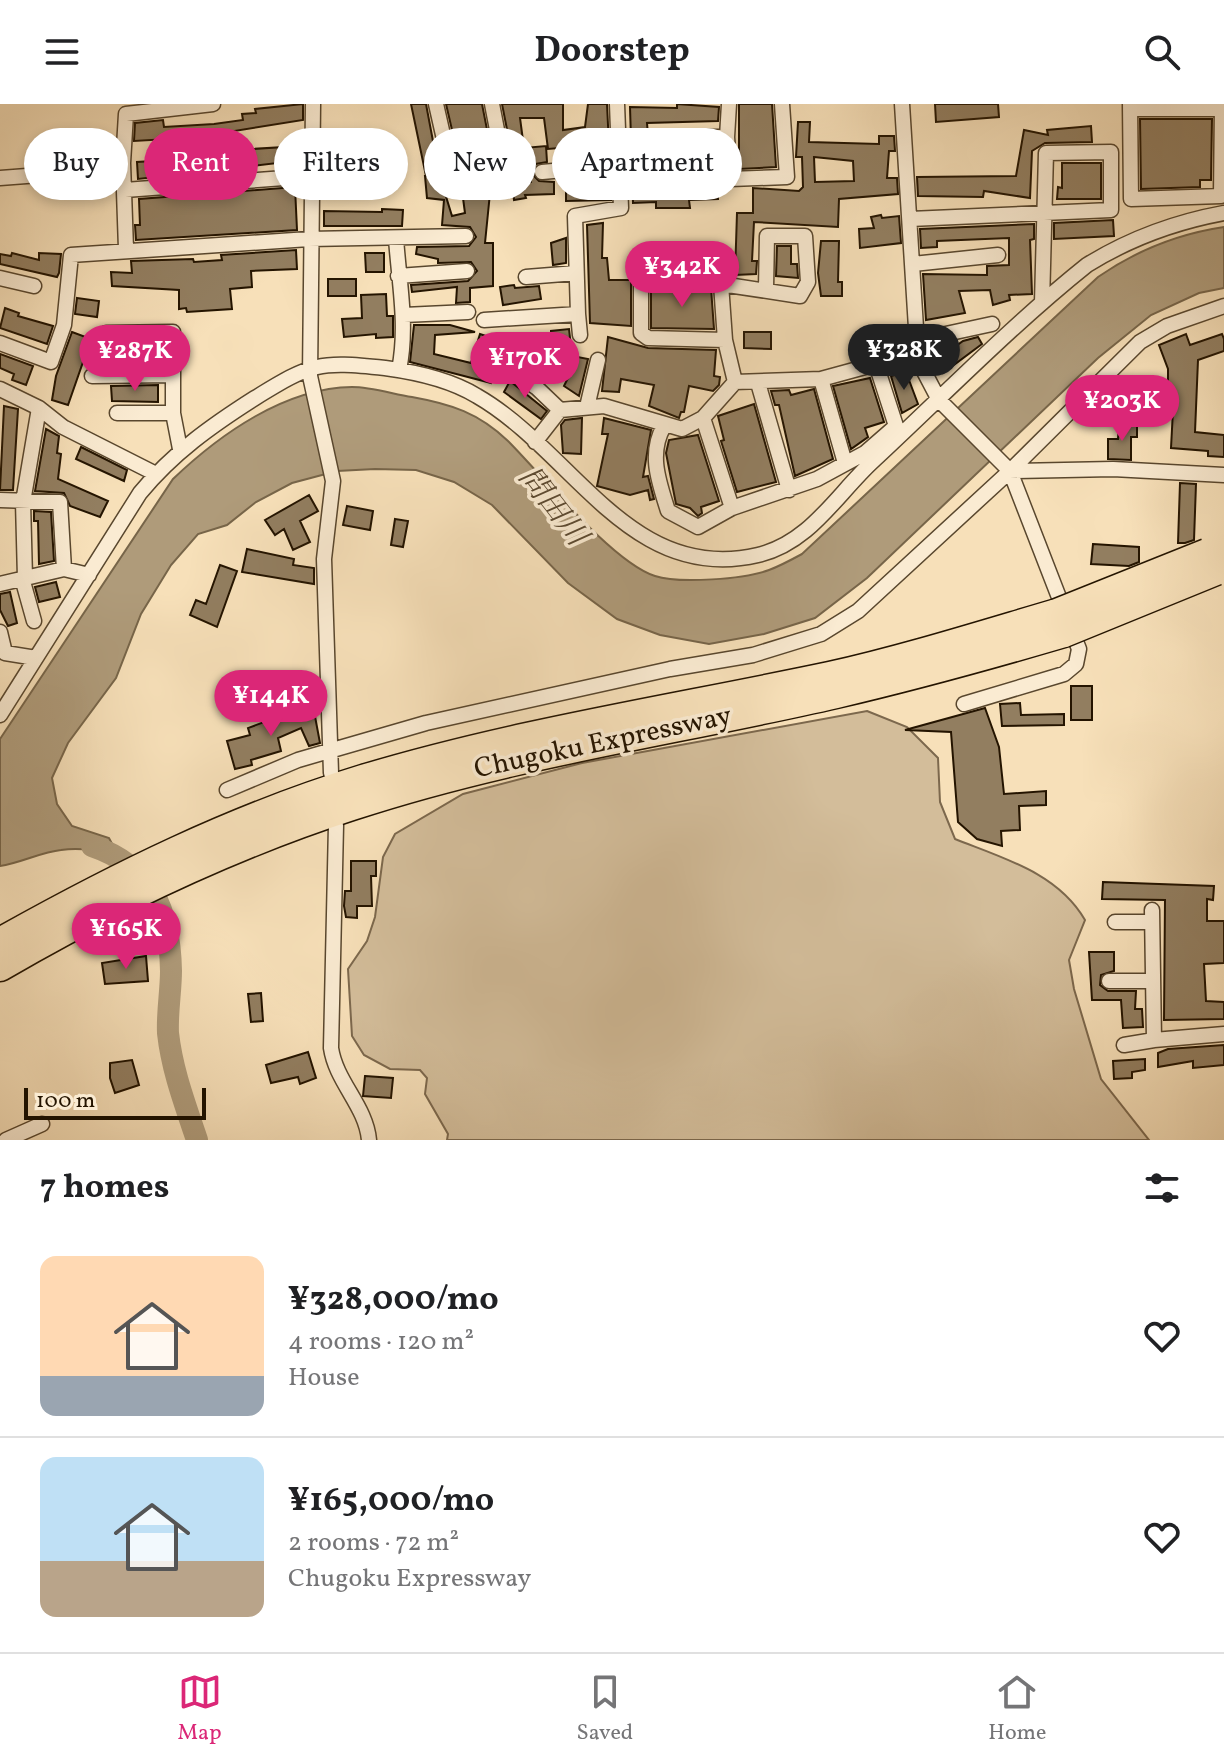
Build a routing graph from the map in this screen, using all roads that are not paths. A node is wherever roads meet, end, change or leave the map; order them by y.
1 (213, 104) edge
2 (313, 104) edge
3 (436, 104) edge
4 (492, 104) edge
5 (617, 104) edge
6 (729, 104) edge
7 (782, 104) edge
8 (902, 104) edge
9 (1130, 106) edge
10 (160, 107) edge
11 (1223, 107) edge
12 (125, 128) edge
13 (312, 128) edge
14 (618, 128) edge
15 (728, 128) edge
16 (552, 171) edge
17 (542, 172) dead end
18 (24, 176) edge
19 (0, 178) edge
20 (274, 179) edge
21 (742, 179) edge
22 (128, 190) edge
23 (125, 200) edge
24 (310, 200) edge
25 (621, 200) edge
26 (1224, 213) edge
27 (1046, 214) junction
28 (910, 219) junction
29 (466, 236) dead end
30 (396, 238) junction
31 (309, 239) junction
32 (126, 249) junction
33 (998, 255) dead end
34 (913, 264) junction
35 (467, 271) dead end
36 (576, 273) junction
37 (398, 276) junction
38 (526, 277) dead end
39 (0, 278) edge
40 (721, 284) junction
41 (34, 286) dead end
42 (766, 288) junction
43 (1042, 303) junction
44 (1224, 306) edge
45 (468, 312) dead end
46 (578, 314) junction
47 (404, 315) junction
48 (484, 320) dead end
49 (992, 324) dead end
50 (106, 333) dead end
51 (580, 335) dead end
52 (725, 340) junction
53 (918, 340) junction
54 (0, 343) edge
55 (598, 360) dead end
56 (918, 360) junction
57 (876, 364) junction
58 (509, 369) dead end
59 (399, 370) junction
60 (311, 371) junction
61 (172, 375) junction
62 (92, 376) dead end
63 (821, 379) junction
64 (735, 382) junction
65 (758, 383) junction
66 (0, 389) edge
67 (941, 402) junction
68 (587, 407) junction
69 (39, 408) junction
70 (560, 410) junction
71 (117, 413) dead end
72 (173, 413) junction
73 (703, 418) junction
74 (664, 426) junction
75 (535, 442) junction
76 (180, 449) junction
77 (845, 463) junction
78 (1008, 470) junction
79 (156, 474) junction
80 (1224, 475) edge
81 (789, 490) junction
82 (0, 500) edge
83 (23, 502) junction
84 (732, 508) junction
85 (1218, 559) edge
86 (64, 569) junction
87 (89, 575) junction
88 (24, 578) junction
89 (0, 584) edge
90 (34, 621) dead end
91 (0, 632) edge
92 (36, 658) junction
93 (964, 704) dead end
94 (0, 715) edge
95 (329, 752) junction
96 (331, 773) dead end
97 (227, 790) dead end
98 (336, 825) dead end
99 (171, 865) junction
100 (1115, 922) dead end
101 (0, 942) edge
102 (0, 967) edge
103 (1109, 981) dead end
104 (1153, 981) junction
105 (1224, 1034) edge
106 (1154, 1040) junction
107 (1124, 1045) dead end
108 (42, 1124) dead end
109 (6, 1140) edge
110 (369, 1140) edge

1 - 10 street
2 - 13 street
3 - 4 street
5 - 14 street
6 - 15 street
7 - 21 street
8 - 28 street
9 - 11 street
9 - 11 street
10 - 12 street
16 - 17 street
18 - 19 street
20 - 22 street
23 - 32 street
24 - 31 street
25 - 36 street
26 - 43 street
27 - 27 street
27 - 28 street
27 - 43 street
28 - 34 street
29 - 30 street
30 - 31 street
30 - 37 street
31 - 32 street
31 - 60 street
32 - 54 street
33 - 34 street
34 - 53 street
35 - 37 street
36 - 38 street
36 - 46 street
37 - 47 street
39 - 41 street
40 - 42 street
40 - 52 street
40 - 52 street
42 - 42 street
43 - 67 street
44 - 78 street
45 - 47 street
46 - 48 street
46 - 51 street
47 - 59 street
49 - 53 street
50 - 61 street
52 - 64 street
53 - 56 street
55 - 68 street
56 - 57 street
56 - 67 street
57 - 63 street
57 - 77 street
58 - 70 street
59 - 60 street
59 - 75 street
60 - 76 street
60 - 95 street
61 - 62 street
61 - 72 street
63 - 65 street
63 - 77 street
64 - 65 street
64 - 73 street
65 - 81 street
66 - 69 street
67 - 75 street
67 - 78 street
68 - 70 street
68 - 74 street
69 - 79 street
69 - 83 street
70 - 75 street
71 - 72 street
72 - 76 street
73 - 74 street
73 - 84 street
74 - 84 street
76 - 79 street
77 - 81 street
78 - 80 street
78 - 93 street
78 - 95 street
79 - 87 street
81 - 84 street
82 - 83 street
83 - 86 street
83 - 88 street
85 - 99 highway, Chugoku Expressway, bridge
86 - 87 street
86 - 88 street
87 - 92 street
88 - 89 street
88 - 90 street
91 - 92 street
92 - 94 street
95 - 96 street
95 - 97 street
98 - 110 street
99 - 101 highway, Chugoku Expressway
99 - 102 highway, Chugoku Expressway
100 - 104 street
103 - 104 street
104 - 106 street
105 - 106 street
106 - 107 street
108 - 109 street

